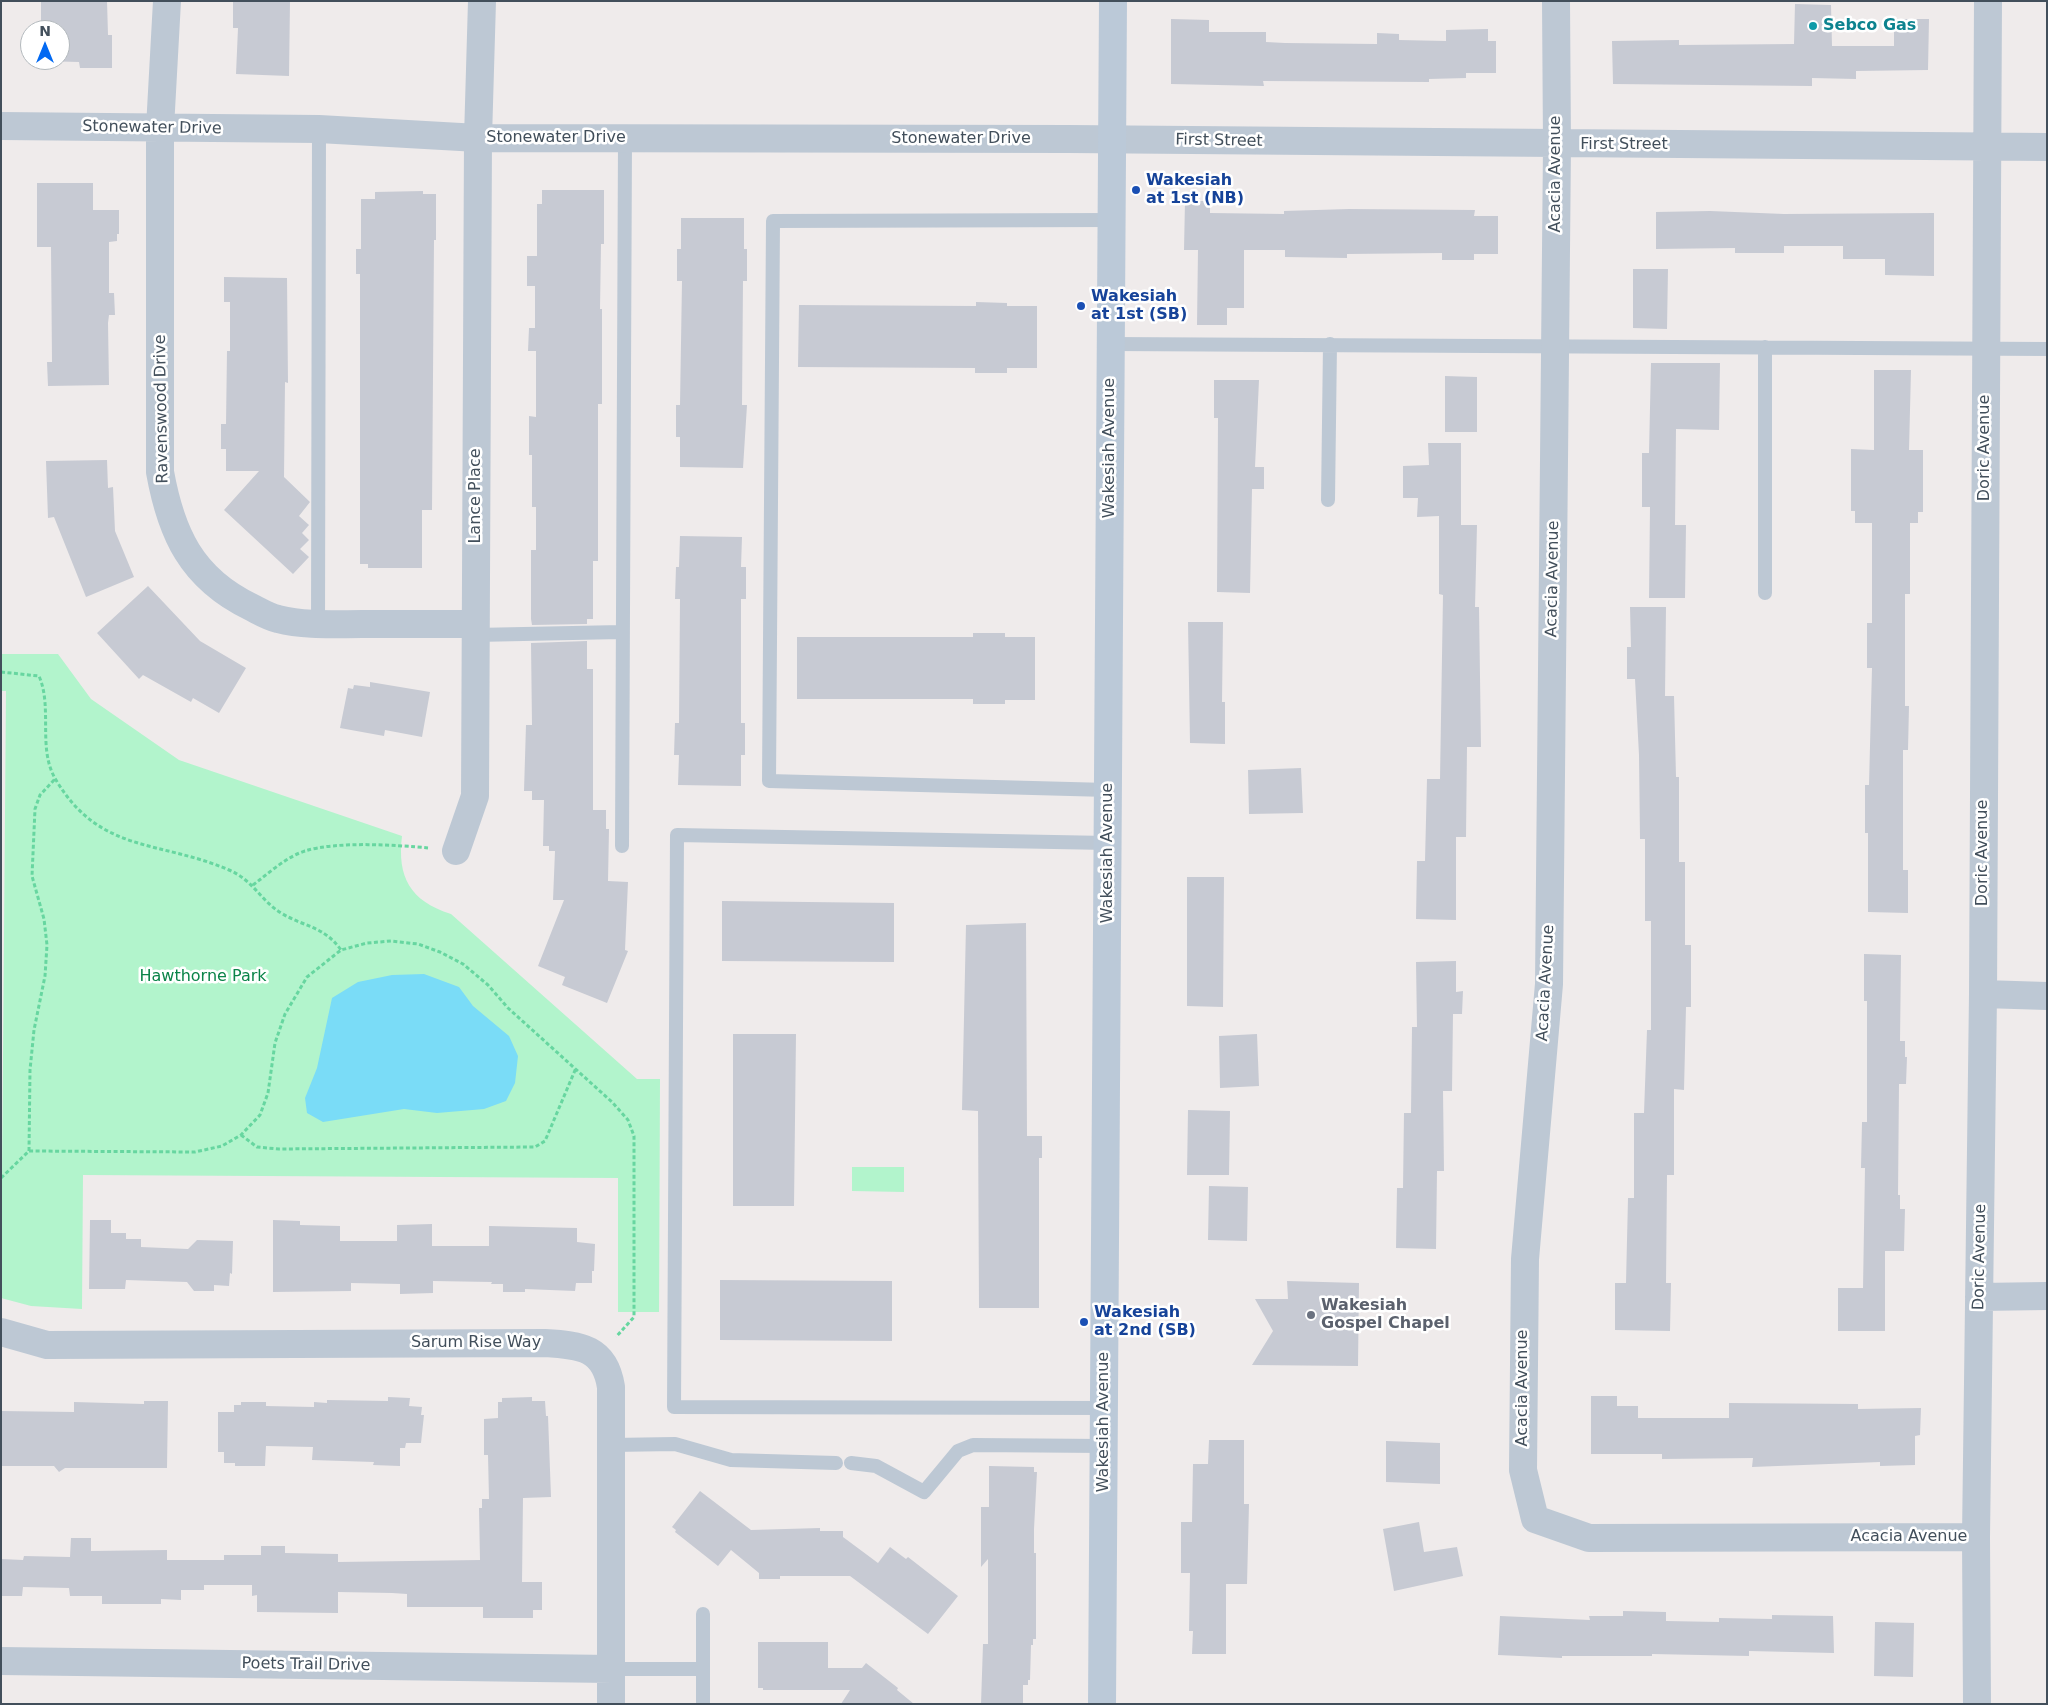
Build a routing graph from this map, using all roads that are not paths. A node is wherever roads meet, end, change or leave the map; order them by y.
1 (166, 1) edge
2 (482, 1) edge
3 (1113, 1) edge
4 (1556, 1) edge
5 (1988, 1) edge
6 (1, 126) edge
7 (160, 128) junction
8 (319, 129) junction
9 (478, 138) junction
10 (625, 139) junction
11 (1112, 140) junction
12 (1557, 145) junction
13 (1987, 147) junction
14 (2047, 147) edge
15 (1112, 220) junction
16 (1111, 344) junction
17 (1330, 344) junction
18 (1555, 345) junction
19 (1765, 347) junction
20 (1986, 349) junction
21 (2047, 349) edge
22 (1328, 500) dead end
23 (1765, 593) dead end
24 (318, 624) junction
25 (476, 629) junction
26 (621, 632) junction
27 (1108, 790) junction
28 (1108, 844) junction
29 (622, 846) dead end
30 (456, 851) road end
31 (1983, 994) junction
32 (2047, 996) edge
33 (2047, 1296) edge
34 (1979, 1297) junction
35 (1, 1332) edge
36 (1104, 1408) junction
37 (612, 1445) junction
38 (1104, 1446) junction
39 (836, 1464) dead end
40 (851, 1464) dead end
41 (1976, 1537) junction
42 (703, 1614) dead end
43 (1, 1661) edge
44 (612, 1669) junction
45 (703, 1669) junction
46 (612, 1704) edge
47 (703, 1704) edge
48 (1102, 1704) edge
49 (1977, 1704) edge

1 - 7 street, Ravenswood Drive
2 - 9 street, Lance Place
3 - 11 main road, Wakesiah Avenue
4 - 12 street, Acacia Avenue
5 - 13 street, Doric Avenue
6 - 7 street, Stonewater Drive
7 - 8 street, Stonewater Drive
7 - 24 street, Ravenswood Drive
8 - 9 street, Stonewater Drive
8 - 24 lane
9 - 10 street, Stonewater Drive
9 - 25 street, Lance Place
10 - 11 street, Stonewater Drive
10 - 26 lane
11 - 12 street, First Street
11 - 15 main road, Wakesiah Avenue
12 - 13 street, First Street
12 - 18 street, Acacia Avenue
13 - 14 street, First Street
13 - 20 street, Doric Avenue
15 - 16 main road, Wakesiah Avenue
15 - 27 lane
16 - 17 lane
16 - 27 main road, Wakesiah Avenue
17 - 18 lane
17 - 22 lane
18 - 19 lane
18 - 41 street, Acacia Avenue
19 - 20 lane
19 - 23 lane
20 - 21 lane
20 - 31 street, Doric Avenue
24 - 25 street, Ravenswood Drive
25 - 26 lane
25 - 30 street, Lance Place
26 - 29 lane
27 - 28 main road, Wakesiah Avenue
28 - 36 main road, Wakesiah Avenue
28 - 36 lane
31 - 32 street
31 - 34 street, Doric Avenue
33 - 34 street
34 - 41 street, Doric Avenue
35 - 37 street, Sarum Rise Way
36 - 38 main road, Wakesiah Avenue
37 - 39 lane
37 - 44 street
38 - 40 lane
38 - 48 main road, Wakesiah Avenue
41 - 49 street, Doric Avenue
42 - 45 lane
43 - 44 street, Poets Trail Drive
44 - 45 lane
44 - 46 street
45 - 47 lane

